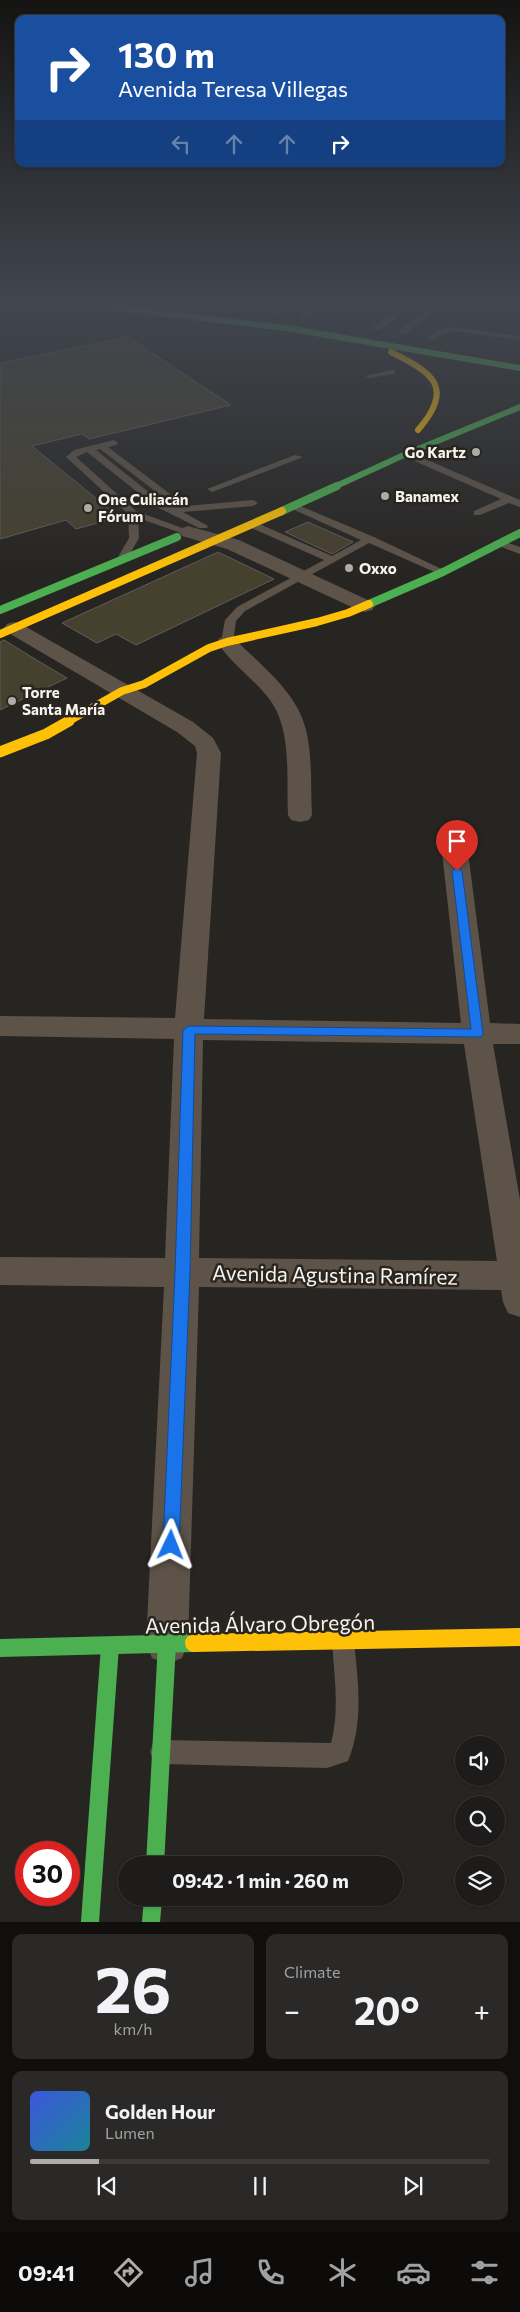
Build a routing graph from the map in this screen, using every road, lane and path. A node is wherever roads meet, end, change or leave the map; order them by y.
1 (438, 394) edge
2 (520, 407) edge
3 (436, 423) dead end
4 (506, 425) dead end
5 (457, 433) junction
6 (114, 443) dead end
7 (102, 446) junction
8 (88, 449) junction
9 (406, 454) junction
10 (298, 457) dead end
11 (143, 478) junction
12 (130, 481) junction
13 (212, 489) dead end
14 (267, 497) dead end
15 (510, 499) junction
16 (253, 503) junction
17 (520, 504) edge
18 (293, 506) junction
19 (169, 510) junction
20 (185, 510) junction
21 (133, 513) junction
22 (477, 513) dead end
23 (251, 524) junction
24 (205, 525) junction
25 (520, 533) edge
26 (370, 539) junction
27 (224, 540) junction
28 (500, 543) junction
29 (520, 551) edge
30 (122, 559) junction
31 (331, 559) junction
32 (443, 572) junction
33 (301, 576) junction
34 (365, 606) junction
35 (0, 610) edge
36 (7, 631) edge
37 (227, 642) junction
38 (132, 694) junction
39 (0, 752) edge
40 (300, 815) dead end
41 (455, 852) dead end
42 (0, 1026) edge
43 (189, 1030) junction
44 (477, 1034) junction
45 (520, 1034) edge
46 (0, 1271) edge
47 (182, 1272) junction
48 (519, 1285) edge
49 (520, 1637) edge
50 (343, 1640) junction
51 (167, 1643) junction
52 (110, 1646) junction
53 (0, 1648) edge
54 (161, 1752) junction
55 (155, 1856) edge
56 (152, 1906) edge
57 (90, 1922) edge
58 (151, 1922) edge

1 - 3 main road
2 - 5 main road
4 - 5 main road
5 - 9 main road
6 - 7 lane
7 - 8 lane
7 - 11 lane
8 - 12 lane
8 - 21 lane
9 - 15 lane
9 - 18 main road
10 - 13 lane
11 - 12 lane
11 - 20 lane
12 - 19 lane
14 - 16 main road
15 - 17 lane
15 - 22 lane
16 - 20 lane
16 - 24 main road
18 - 23 main road
18 - 26 lane
19 - 20 lane
19 - 24 lane
21 - 24 lane
21 - 30 lane
23 - 27 main road
23 - 31 lane
24 - 27 street
24 - 30 main road
25 - 28 main road
26 - 31 lane
26 - 32 lane
27 - 33 street
27 - 36 main road
28 - 29 lane
28 - 32 main road
30 - 35 main road
31 - 33 lane
32 - 34 main road
33 - 34 street
33 - 37 lane
34 - 37 main road
36 - 38 street
37 - 38 main road
37 - 40 street
38 - 39 main road
38 - 43 street
41 - 44 street
42 - 43 street
43 - 44 street
43 - 47 street
44 - 45 street
44 - 48 street
46 - 47 street, Avenida Agustina Ramírez
47 - 48 street, Avenida Agustina Ramírez
47 - 51 street
49 - 50 main road, Avenida Álvaro Obregón
50 - 51 main road, Avenida Álvaro Obregón
50 - 54 lane
51 - 52 main road, Avenida Álvaro Obregón
51 - 54 main road
52 - 53 main road, Avenida Álvaro Obregón
52 - 57 main road
54 - 55 main road
56 - 58 main road

